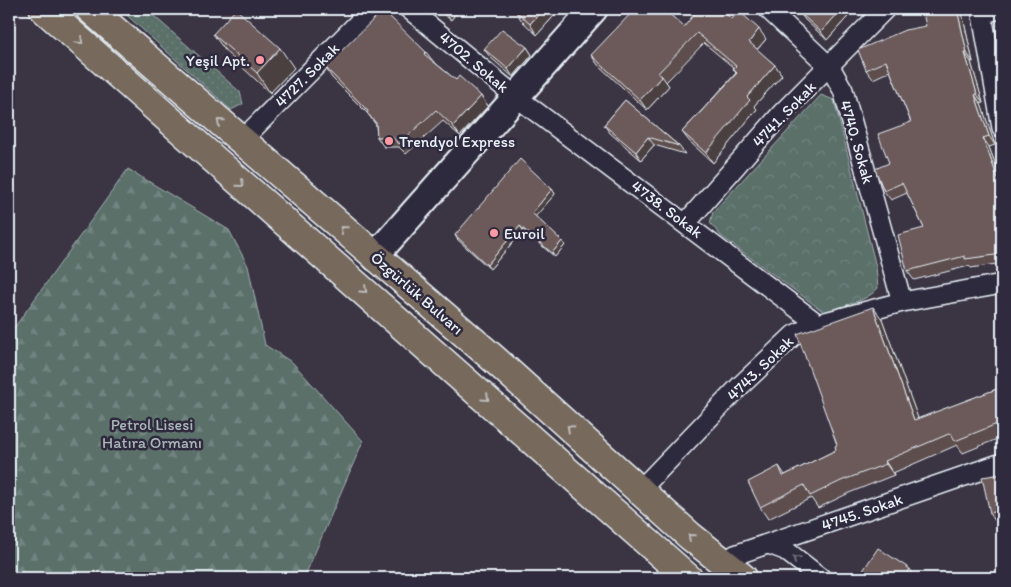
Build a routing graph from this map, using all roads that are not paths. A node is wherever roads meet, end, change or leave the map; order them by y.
1 (44, 9) edge
2 (90, 9) edge
3 (372, 9) edge
4 (409, 9) edge
5 (594, 9) edge
6 (768, 9) edge
7 (885, 9) edge
8 (1001, 9) edge
9 (982, 11) edge
10 (830, 67) junction
11 (515, 96) junction
12 (1002, 128) edge
13 (241, 141) junction
14 (686, 223) junction
15 (376, 258) junction
16 (1002, 284) edge
17 (902, 302) junction
18 (818, 324) junction
19 (1002, 463) edge
20 (639, 491) junction
21 (769, 544) junction
22 (733, 571) edge
23 (688, 578) edge
24 (821, 578) edge

1 -> 23 main road, Özgürlük Bulvarı
13 -> 2 main road, Özgürlük Bulvarı
3 - 13 street, 4727. Sokak
4 - 11 street, 4702. Sokak
5 - 11 main road
6 - 10 street, 4740. Sokak
7 - 10 street, 4741. Sokak
8 - 9 street
9 - 12 street
10 - 14 street, 4741. Sokak
10 - 17 street, 4740. Sokak
11 - 14 street, 4738. Sokak
11 - 15 main road
15 -> 13 main road, Özgürlük Bulvarı
14 - 18 street, 4738. Sokak
20 -> 15 main road, Özgürlük Bulvarı
16 - 17 street, 4743. Sokak
17 - 18 street, 4743. Sokak
18 - 20 street, 4743. Sokak
19 - 21 street, 4745. Sokak
22 -> 20 main road, Özgürlük Bulvarı
21 - 22 street, 4745. Sokak
24 -> 21 street

